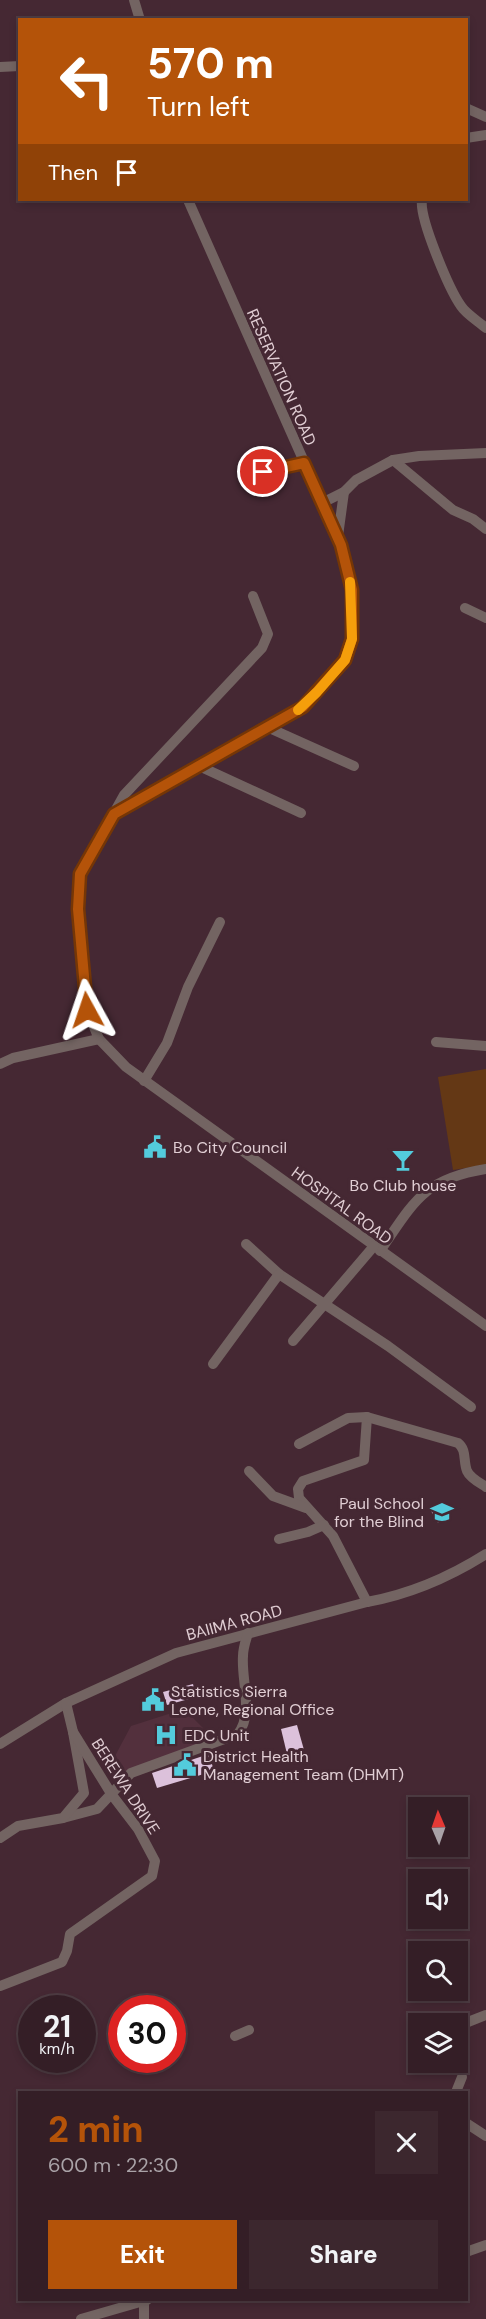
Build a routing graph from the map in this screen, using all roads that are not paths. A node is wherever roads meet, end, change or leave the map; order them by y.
1 (137, 3) edge
2 (140, 18) edge
3 (18, 66) edge
4 (0, 67) edge
5 (468, 109) edge
6 (486, 117) edge
7 (486, 135) edge
8 (468, 138) edge
9 (188, 201) edge
10 (422, 201) edge
11 (486, 328) edge
12 (486, 453) edge
13 (393, 460) junction
14 (304, 463) junction
15 (263, 472) dead end
16 (344, 492) junction
17 (322, 503) junction
18 (486, 529) edge
19 (338, 538) junction
20 (253, 596) dead end
21 (465, 608) dead end
22 (486, 618) edge
23 (267, 727) junction
24 (199, 766) junction
25 (354, 766) dead end
26 (301, 813) dead end
27 (114, 814) junction
28 (220, 922) dead end
29 (99, 1039) junction
30 (436, 1042) dead end
31 (486, 1046) edge
32 (0, 1064) edge
33 (144, 1081) junction
34 (486, 1168) edge
35 (246, 1244) dead end
36 (377, 1248) junction
37 (279, 1274) junction
38 (324, 1305) junction
39 (486, 1326) edge
40 (293, 1341) dead end
41 (213, 1364) dead end
42 (471, 1407) dead end
43 (367, 1417) junction
44 (299, 1444) dead end
45 (249, 1471) dead end
46 (486, 1487) edge
47 (306, 1508) junction
48 (324, 1525) junction
49 (279, 1539) dead end
50 (486, 1554) edge
51 (367, 1602) junction
52 (248, 1633) junction
53 (66, 1703) junction
54 (73, 1732) junction
55 (0, 1744) edge
56 (112, 1795) junction
57 (63, 1818) junction
58 (0, 1838) edge
59 (0, 1986) edge
60 (486, 2015) edge
61 (468, 2022) dead end
62 (249, 2030) dead end
63 (235, 2036) dead end
64 (462, 2077) dead end
65 (456, 2091) edge
66 (468, 2124) edge
67 (486, 2136) edge
68 (486, 2245) edge
69 (468, 2251) edge
70 (142, 2301) edge
71 (145, 2301) edge
72 (81, 2319) edge
73 (144, 2319) edge

1 - 2 street
3 - 4 street
5 - 6 street
7 - 8 street
9 - 14 street, RESERVATION ROAD
10 - 11 street
12 - 13 street
13 - 16 street
13 - 18 street
14 - 15 street
14 - 17 street, RESERVATION ROAD
16 - 17 street
16 - 19 street
17 - 19 street, RESERVATION ROAD
19 - 23 street, RESERVATION ROAD
20 - 27 street
21 - 22 street
23 - 24 street, RESERVATION ROAD
23 - 25 street
24 - 26 street
24 - 27 street, RESERVATION ROAD
27 - 29 street
28 - 33 street
29 - 32 street
29 - 33 street, HOSPITAL ROAD
30 - 31 street
33 - 36 street, HOSPITAL ROAD
34 - 36 street
35 - 37 street
36 - 38 street
36 - 39 street, HOSPITAL ROAD
37 - 38 street
37 - 41 street
38 - 40 street
38 - 42 street
43 - 44 street
43 - 46 street
43 - 47 street
45 - 47 street
47 - 48 street
48 - 49 street
48 - 51 street
50 - 51 street, BAIIMA ROAD
51 - 52 street, BAIIMA ROAD
52 - 53 street, BAIIMA ROAD
52 - 56 street
53 - 54 street
53 - 55 street, BAIIMA ROAD
54 - 56 street, BEREWA DRIVE
54 - 57 street
56 - 57 street
56 - 59 street, BEREWA DRIVE
57 - 58 street
60 - 61 street
62 - 63 street
64 - 65 street
66 - 67 street
68 - 69 street
70 - 72 street
71 - 73 street

